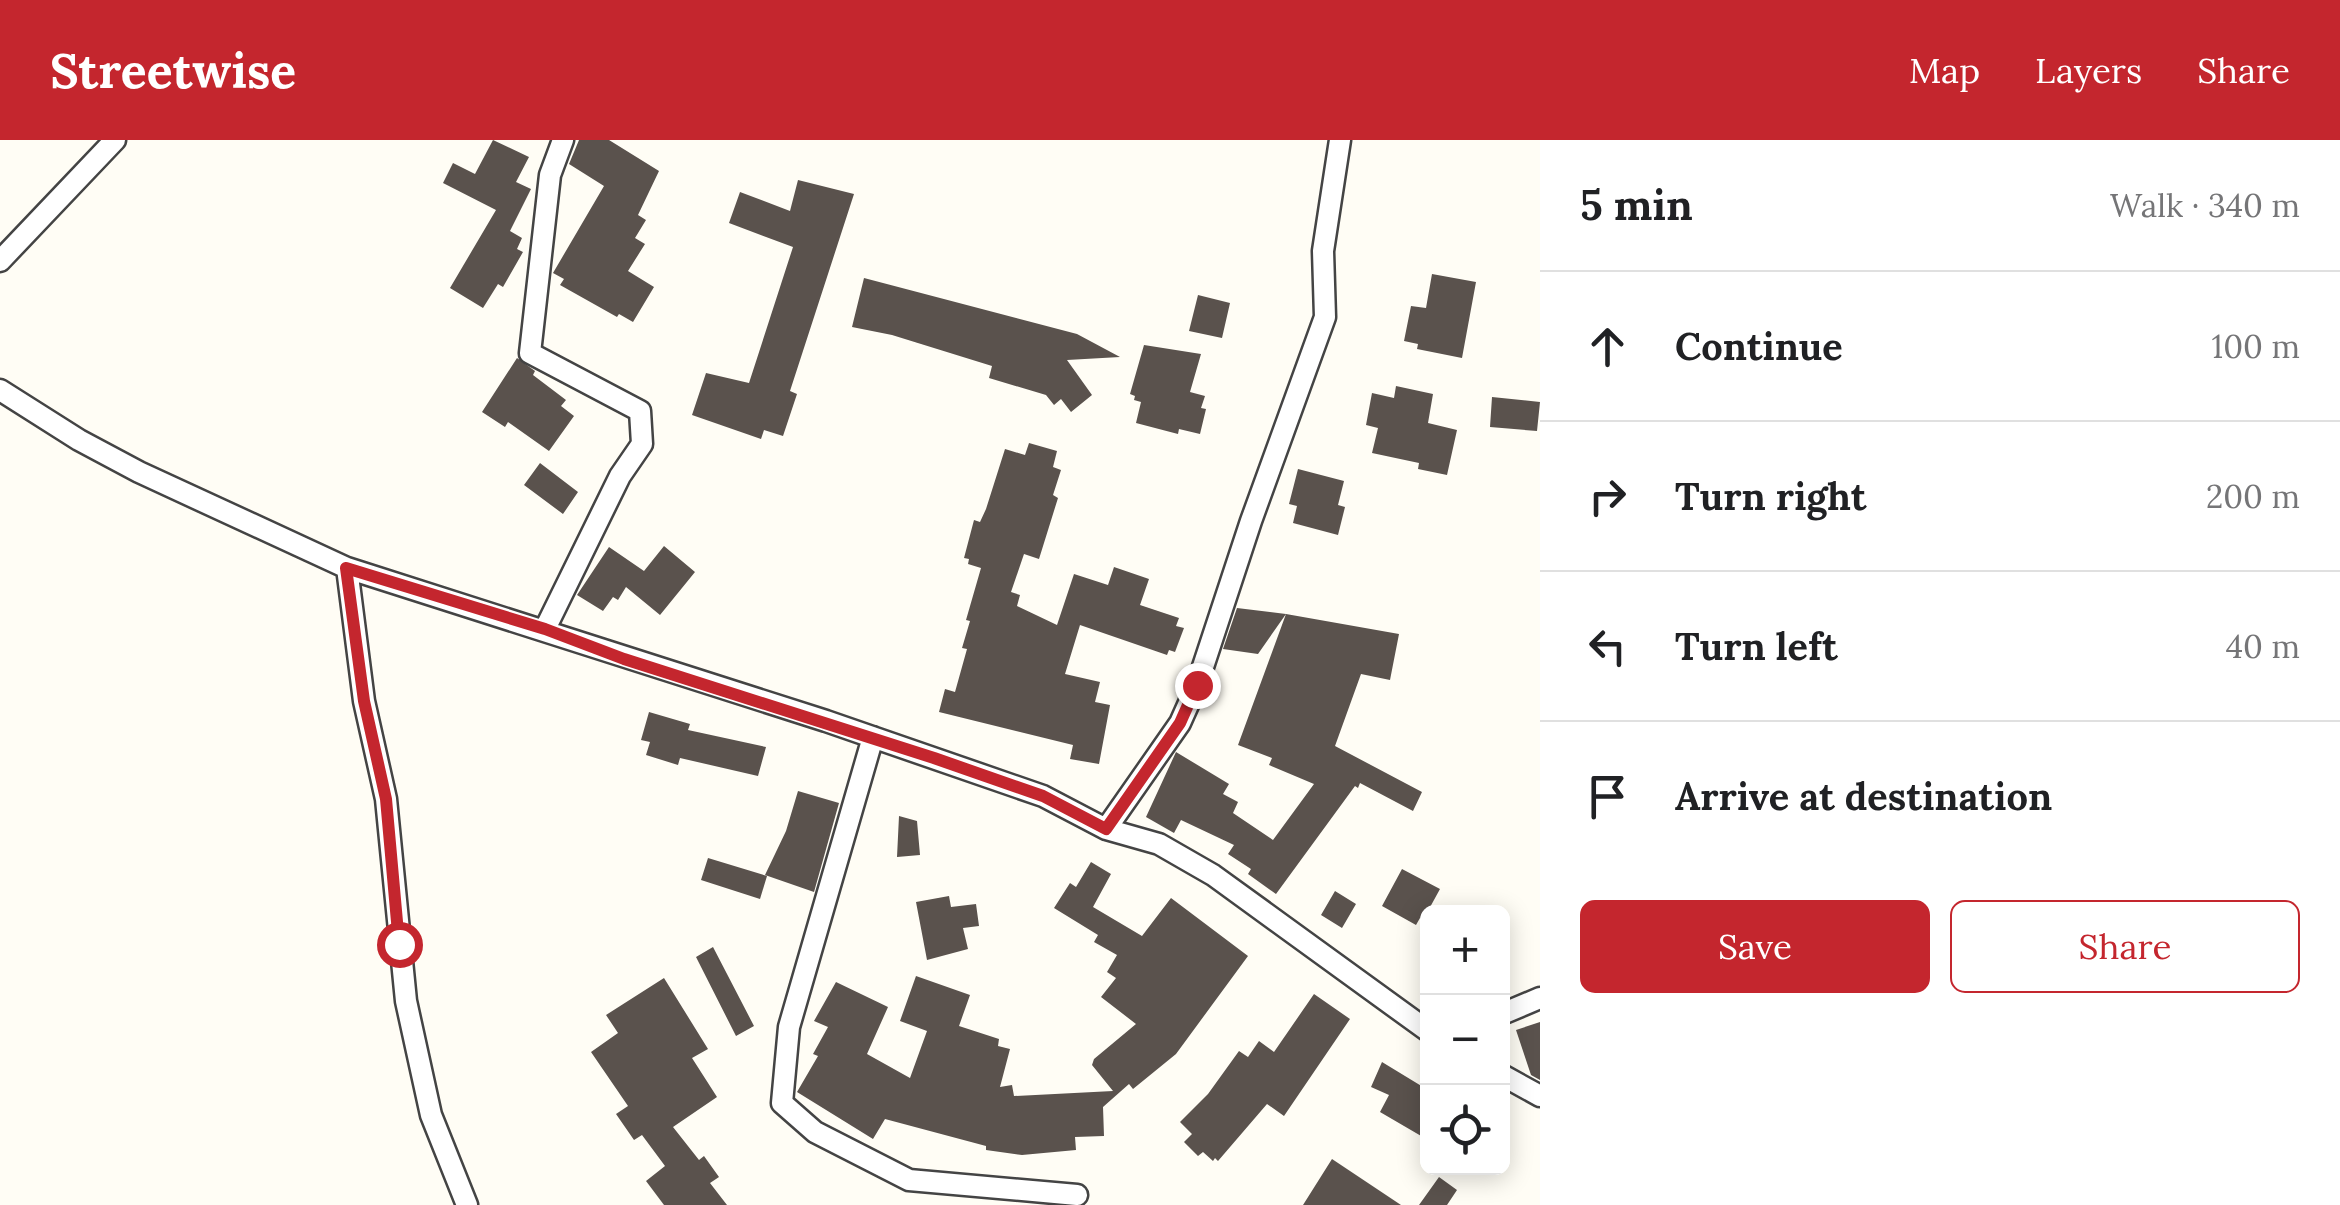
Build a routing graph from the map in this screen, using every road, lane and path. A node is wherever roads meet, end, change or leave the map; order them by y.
1 (115, 140) edge
2 (562, 140) edge
3 (1340, 140) edge
4 (0, 262) edge
5 (0, 390) edge
6 (346, 568) junction
7 (545, 629) junction
8 (874, 738) junction
9 (1106, 829) junction
10 (1540, 998) edge
11 (1510, 1011) edge
12 (1420, 1025) edge
13 (1510, 1079) edge
14 (1540, 1096) edge
15 (1077, 1196) dead end
16 (467, 1205) edge

1 - 4 street
2 - 7 street
3 - 9 street
5 - 6 street
6 - 7 street
6 - 16 street
7 - 8 street
8 - 9 street
8 - 15 street
9 - 12 street
10 - 11 street
13 - 14 street

